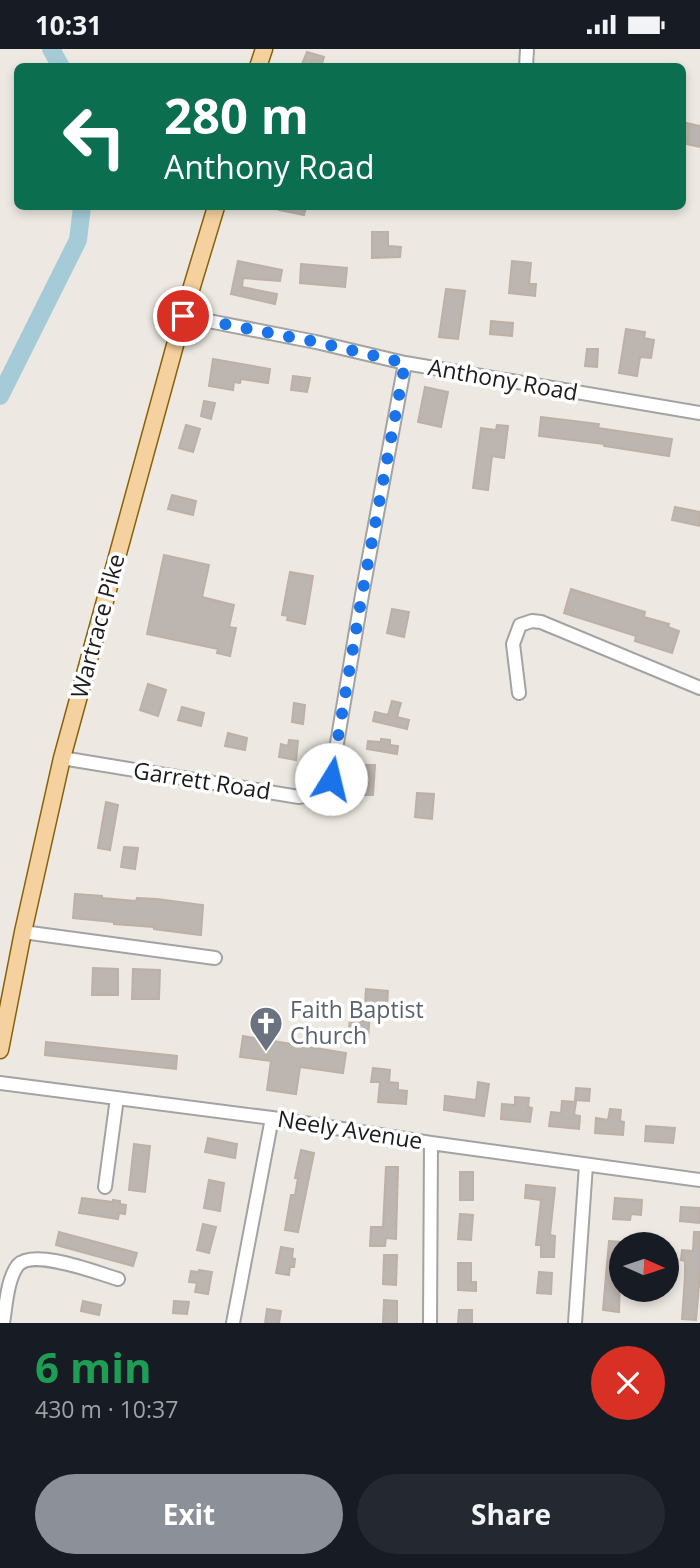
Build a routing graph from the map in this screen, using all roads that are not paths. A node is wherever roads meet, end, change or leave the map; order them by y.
1 (215, 210) edge
2 (183, 316) junction
3 (405, 363) junction
4 (700, 413) edge
5 (700, 688) edge
6 (519, 693) dead end
7 (62, 758) junction
8 (23, 932) junction
9 (215, 958) dead end
10 (0, 1050) edge
11 (0, 1083) edge
12 (117, 1098) junction
13 (272, 1118) junction
14 (431, 1143) junction
15 (586, 1165) junction
16 (700, 1180) edge
17 (105, 1187) dead end
18 (118, 1279) dead end
19 (3, 1323) edge
20 (233, 1323) edge
21 (430, 1323) edge
22 (575, 1323) edge

1 - 2 main road, Wartrace Pike
2 - 3 street, Anthony Road
2 - 7 main road, Wartrace Pike
3 - 4 street, Anthony Road
3 - 7 street, Garrett Road
5 - 6 street
7 - 8 main road, Wartrace Pike
8 - 9 street
8 - 10 main road, Wartrace Pike
11 - 12 street, Neely Avenue
12 - 13 street, Neely Avenue
12 - 17 street
13 - 14 street, Neely Avenue
13 - 20 street
14 - 15 street, Neely Avenue
14 - 21 street
15 - 16 street, Neely Avenue
15 - 22 street
18 - 19 street

